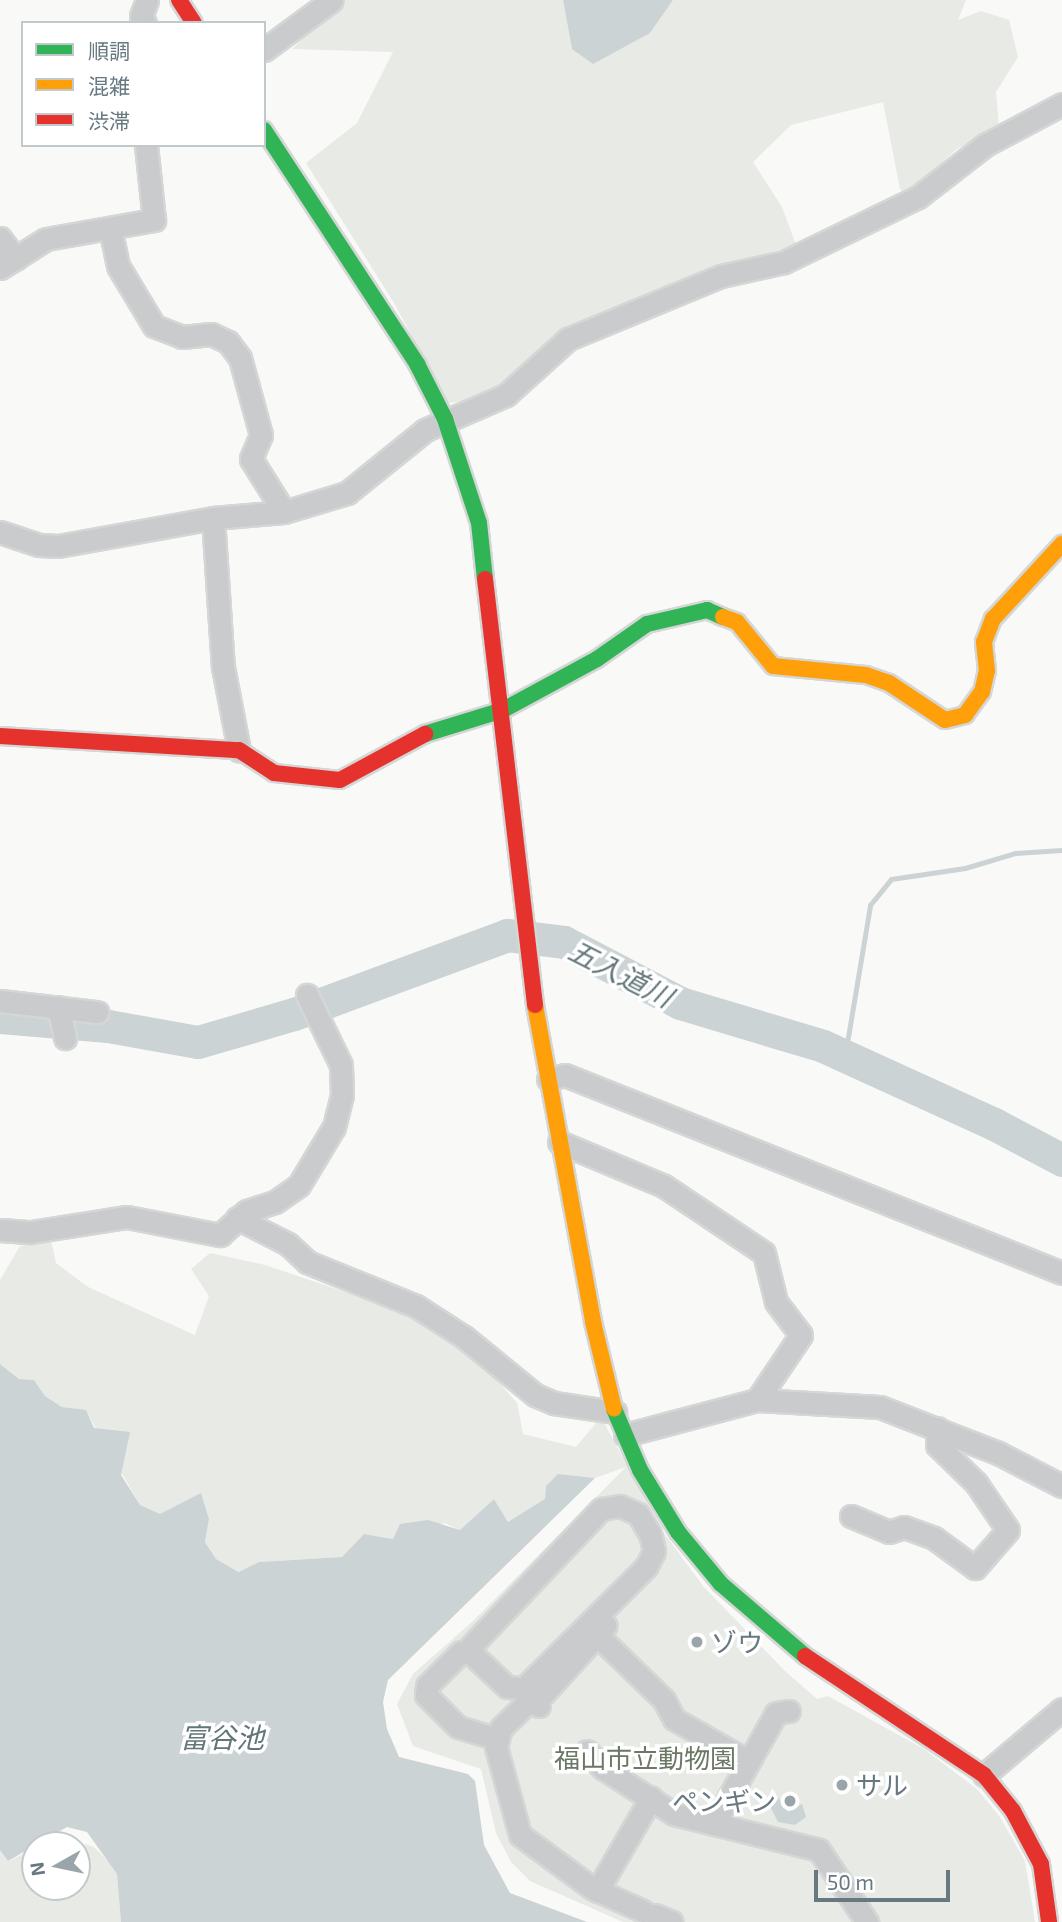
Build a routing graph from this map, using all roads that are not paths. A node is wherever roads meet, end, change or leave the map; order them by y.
1 (147, 0) edge
2 (180, 0) edge
3 (332, 0) edge
4 (144, 21) edge
5 (193, 21) edge
6 (266, 49) edge
7 (1062, 104) edge
8 (266, 133) edge
9 (146, 147) edge
10 (110, 228) junction
11 (0, 238) edge
12 (8, 264) edge
13 (445, 419) junction
14 (284, 512) junction
15 (213, 518) junction
16 (0, 532) edge
17 (1062, 544) edge
18 (503, 710) junction
19 (0, 736) edge
20 (239, 750) junction
21 (307, 995) dead end
22 (0, 1001) edge
23 (58, 1007) junction
24 (97, 1012) dead end
25 (65, 1038) dead end
26 (548, 1079) junction
27 (559, 1142) junction
28 (237, 1218) junction
29 (0, 1230) edge
30 (1062, 1273) edge
31 (757, 1401) junction
32 (615, 1412) junction
33 (937, 1428) junction
34 (625, 1435) junction
35 (1062, 1486) edge
36 (851, 1516) dead end
37 (473, 1650) junction
38 (532, 1699) junction
39 (1062, 1709) edge
40 (789, 1710) dead end
41 (498, 1739) junction
42 (587, 1751) dead end
43 (746, 1760) junction
44 (984, 1775) junction
45 (651, 1798) junction
46 (714, 1824) junction
47 (597, 1891) junction
48 (657, 1916) edge
49 (867, 1922) edge
50 (1049, 1922) edge

1 - 4 street
2 - 5 street
3 - 6 street
7 - 13 street
8 - 13 street
9 - 10 street
10 - 12 street
10 - 14 street
11 - 12 street
13 - 14 street
13 - 18 street
14 - 15 street
15 - 16 street
15 - 20 street
17 - 18 street
18 - 20 street
18 - 26 street
19 - 20 street
21 - 28 street
22 - 23 street
23 - 24 street
23 - 25 street
26 - 27 street
26 - 30 street
27 - 31 street
27 - 32 street
28 - 29 street
28 - 32 street
31 - 33 street
31 - 34 street
32 - 34 street
33 - 35 street
33 - 36 street
34 - 44 street
37 - 38 street
37 - 38 street
37 - 41 street
38 - 41 street
38 - 43 street
39 - 44 street
40 - 43 street
41 - 47 street
42 - 45 street
43 - 46 street
44 - 50 street
45 - 46 street
45 - 47 street
46 - 49 street
47 - 48 street

